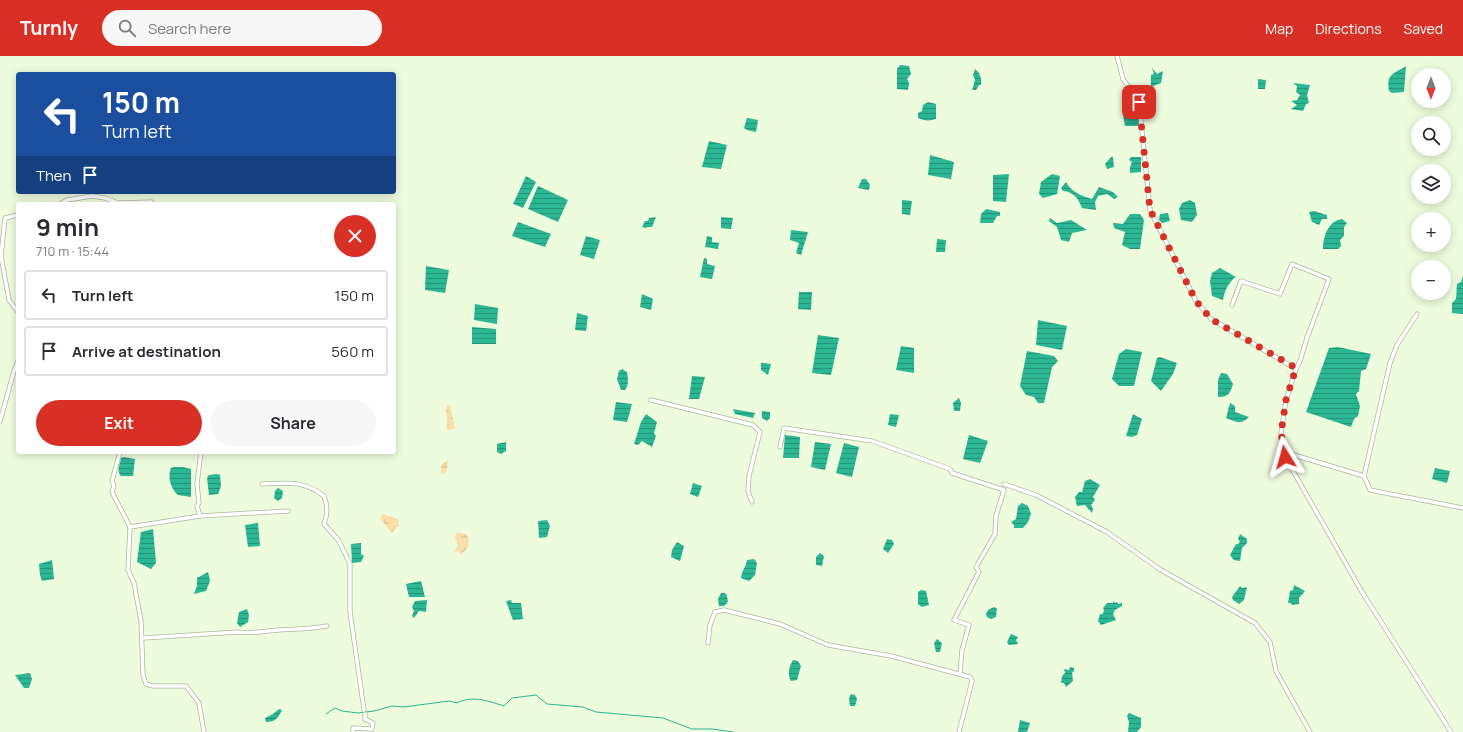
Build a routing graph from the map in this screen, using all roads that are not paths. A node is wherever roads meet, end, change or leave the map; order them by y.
1 (1117, 56) edge
2 (64, 202) edge
3 (115, 202) edge
4 (16, 215) edge
5 (1232, 305) dead end
6 (16, 309) edge
7 (1417, 314) dead end
8 (16, 366) edge
9 (1296, 368) junction
10 (651, 400) dead end
11 (0, 420) edge
12 (780, 447) dead end
13 (1284, 452) junction
14 (119, 454) edge
15 (201, 454) edge
16 (1364, 476) junction
17 (262, 484) dead end
18 (1004, 484) dead end
19 (752, 502) dead end
20 (1463, 508) edge
21 (288, 511) dead end
22 (200, 516) junction
23 (130, 527) junction
24 (327, 626) dead end
25 (143, 638) junction
26 (708, 643) dead end
27 (960, 674) junction
28 (204, 732) edge
29 (353, 732) edge
30 (959, 732) edge
31 (1310, 732) edge
32 (1451, 732) edge

1 - 9 street
2 - 3 street
4 - 6 street
5 - 9 street
7 - 16 street
8 - 11 street
9 - 13 street
10 - 19 street
12 - 27 street
13 - 16 street
13 - 32 street
14 - 23 street
15 - 22 street
16 - 20 street
17 - 29 street
18 - 31 street
21 - 22 street
22 - 23 street
23 - 25 street
24 - 25 street
25 - 28 street
26 - 27 street
27 - 30 street

